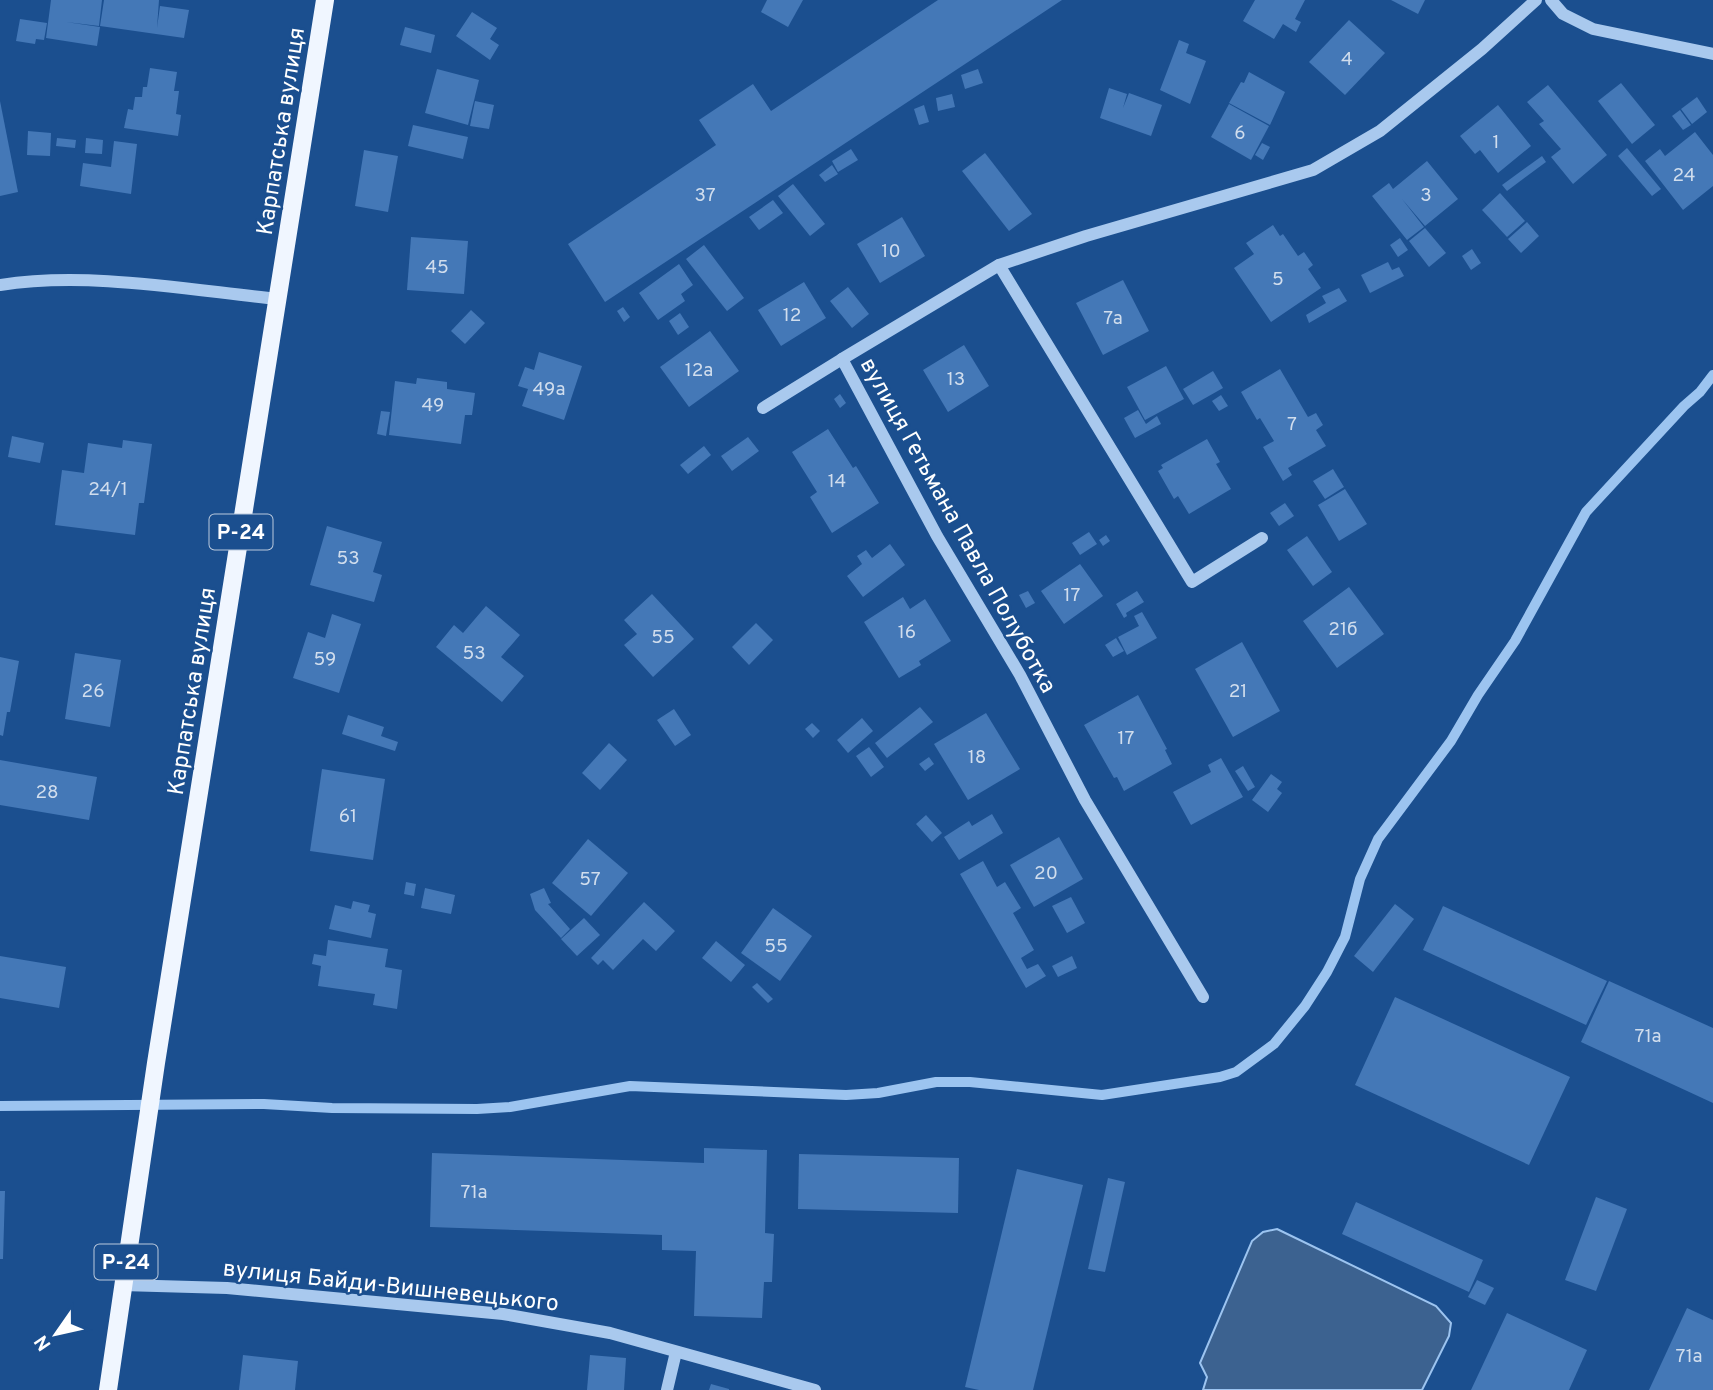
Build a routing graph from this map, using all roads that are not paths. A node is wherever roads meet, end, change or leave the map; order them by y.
1 (325, 0) edge
2 (1536, 0) edge
3 (1551, 0) edge
4 (1713, 54) edge
5 (999, 265) junction
6 (0, 285) edge
7 (278, 299) junction
8 (842, 359) junction
9 (763, 408) dead end
10 (1262, 538) dead end
11 (1203, 996) dead end
12 (122, 1285) junction
13 (676, 1352) junction
14 (108, 1390) edge
15 (667, 1390) edge
16 (815, 1390) edge

1 - 7 main road, Карпатська вулиця / Р-24
2 - 5 street, вулиця Гетьмана Павла Полуботка
3 - 4 street
5 - 8 street, вулиця Гетьмана Павла Полуботка
5 - 10 street
6 - 7 street
7 - 12 main road, Карпатська вулиця / Р-24
8 - 9 street
8 - 11 street, вулиця Гетьмана Павла Полуботка
12 - 13 street, вулиця Байди-Вишневецького
12 - 14 main road, Карпатська вулиця / Р-24
13 - 15 street
13 - 16 street, вулиця Байди-Вишневецького

